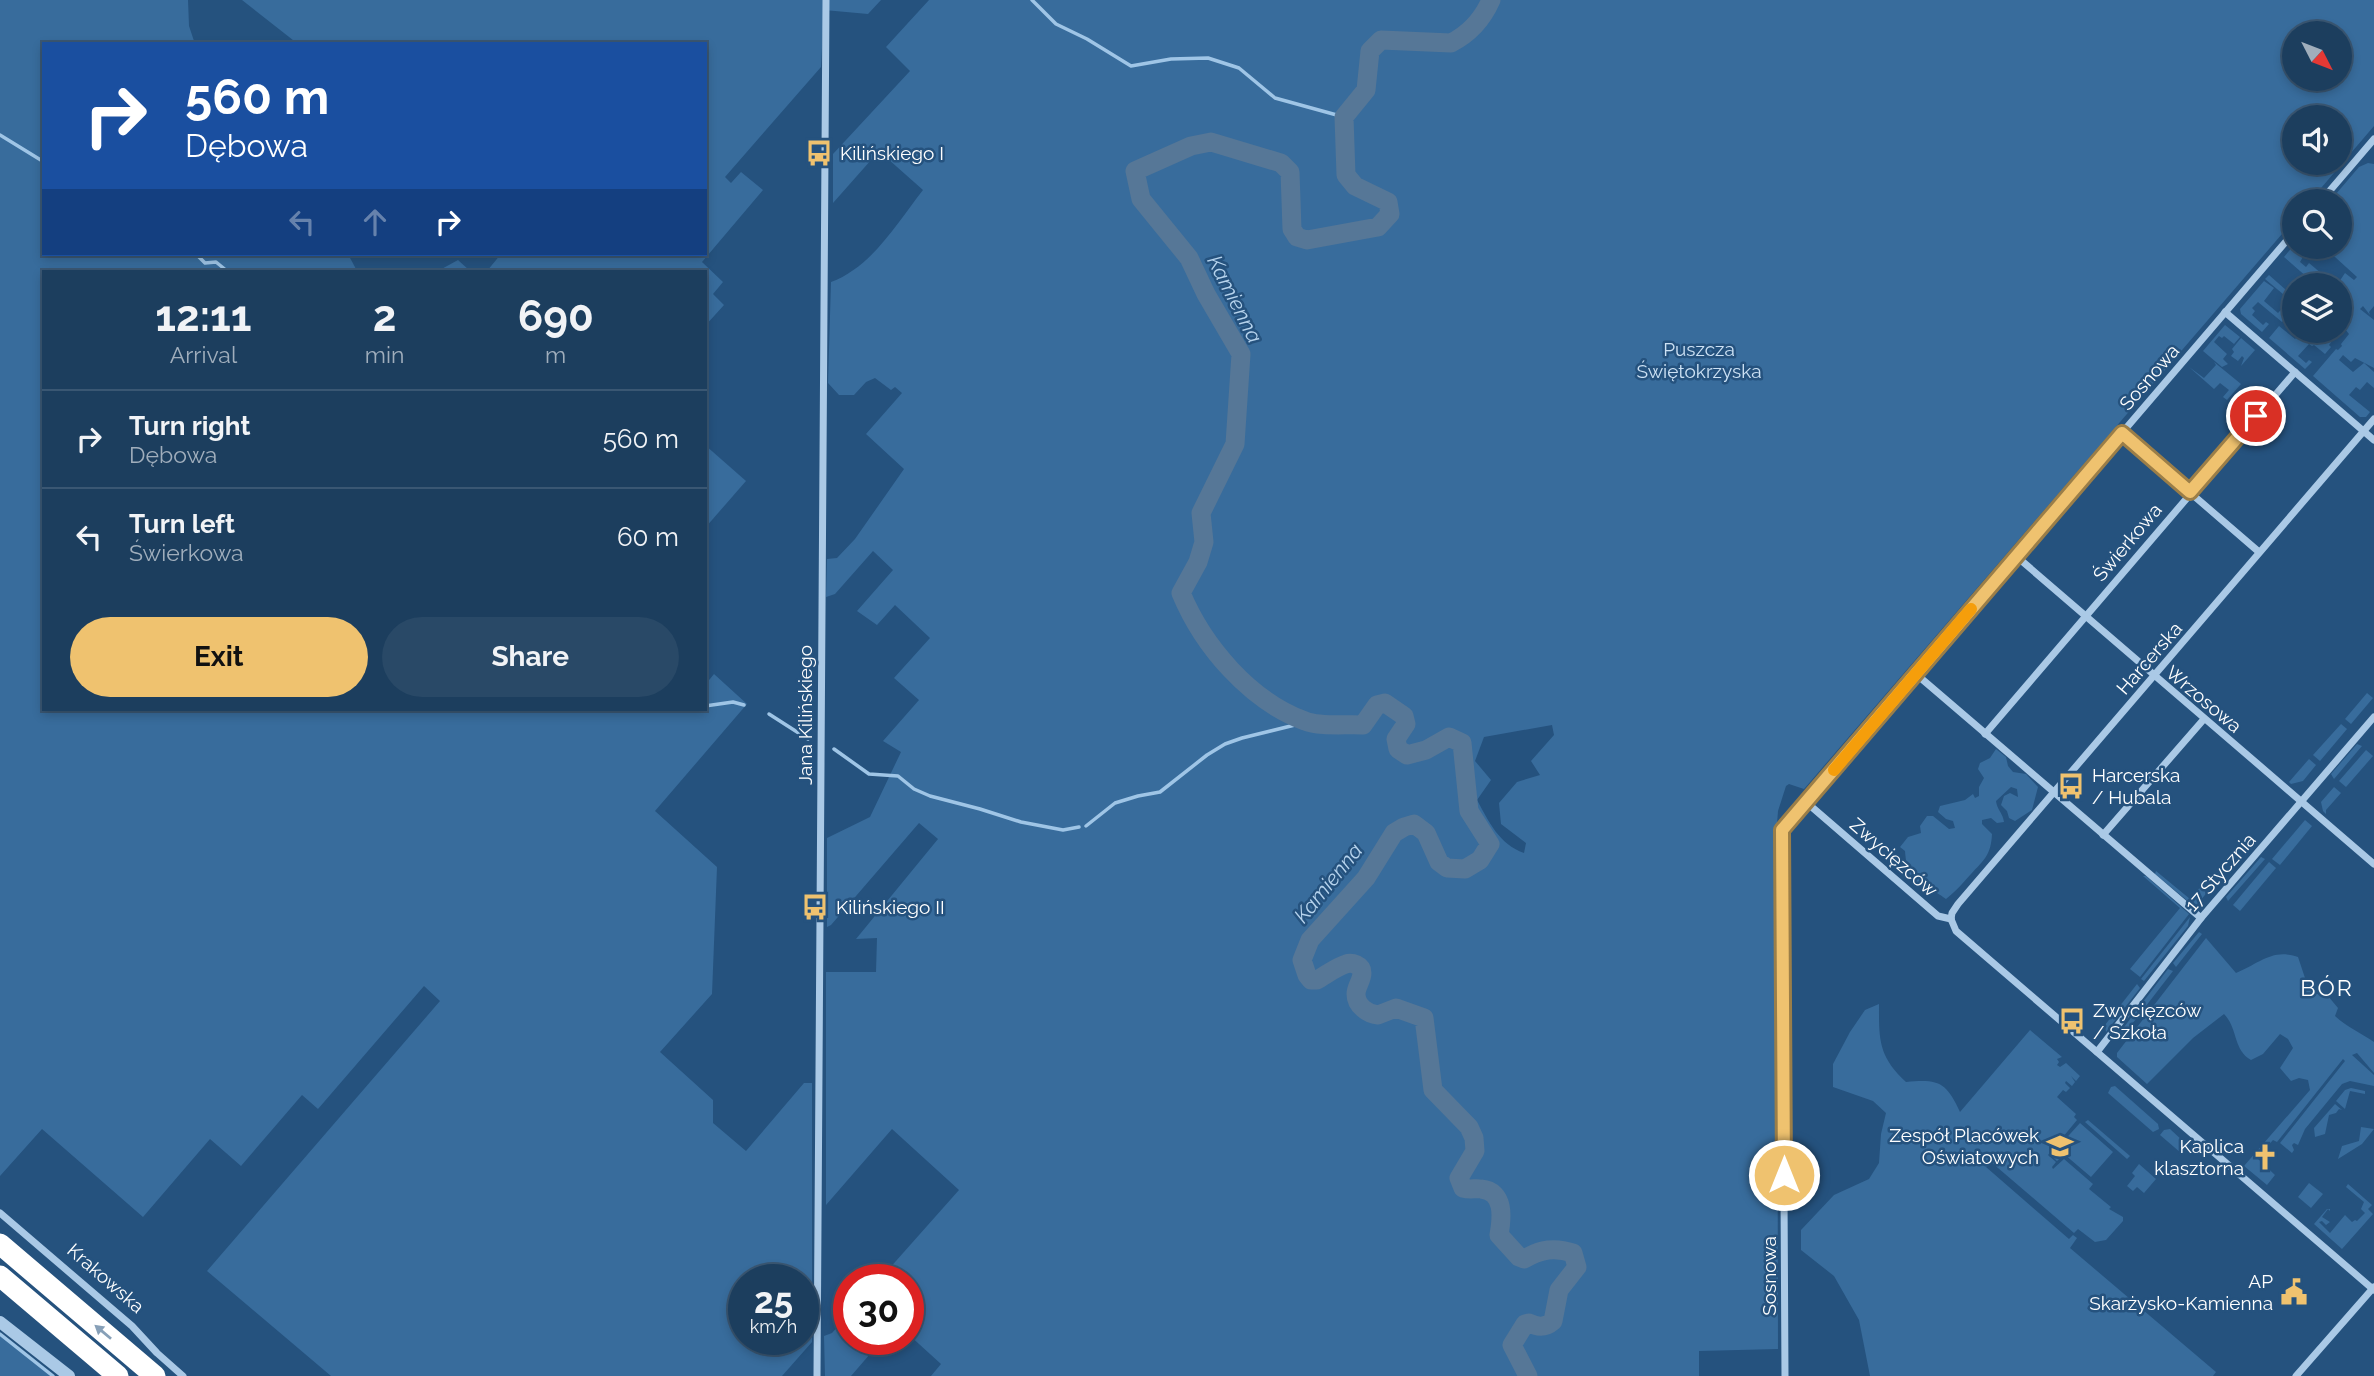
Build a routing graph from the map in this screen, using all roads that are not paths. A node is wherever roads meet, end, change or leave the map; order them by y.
1 (826, 0) edge
2 (2374, 139) edge
3 (2331, 189) edge
4 (2282, 246) edge
5 (2225, 312) junction
6 (2295, 372) junction
7 (2374, 419) edge
8 (2364, 431) junction
9 (2122, 433) junction
10 (2374, 440) edge
11 (2190, 492) junction
12 (2259, 552) junction
13 (2015, 556) junction
14 (2085, 616) junction
15 (1916, 674) junction
16 (2153, 676) junction
17 (2374, 717) edge
18 (2204, 719) junction
19 (1985, 734) junction
20 (2054, 793) junction
21 (1806, 802) junction
22 (2301, 802) junction
23 (2103, 835) junction
24 (2374, 864) edge
25 (2201, 918) junction
26 (1951, 919) junction
27 (2097, 1052) junction
28 (0, 1213) edge
29 (0, 1244) edge
30 (0, 1276) edge
31 (2373, 1289) edge
32 (0, 1322) edge
33 (69, 1376) edge
34 (118, 1376) edge
35 (155, 1376) edge
36 (183, 1376) edge
37 (817, 1376) edge
38 (1785, 1376) edge
39 (2297, 1376) edge

1 - 37 street, Jana Kilińskiego
2 - 3 street
4 - 5 street, Sosnowa
5 - 6 street
5 - 9 street, Sosnowa
6 - 8 street
6 - 11 street, Świerkowa
7 - 8 street, Harcerska
8 - 10 street
8 - 12 street, Harcerska
9 - 11 street
9 - 13 street, Sosnowa
11 - 12 street
11 - 14 street, Świerkowa
12 - 16 street, Harcerska
13 - 14 street, Wrzosowa
13 - 15 street, Sosnowa
14 - 16 street, Wrzosowa
14 - 19 street, Świerkowa
15 - 19 street
15 - 21 street, Sosnowa
16 - 18 street, Wrzosowa
16 - 20 street, Harcerska
17 - 22 street, 17 Stycznia
18 - 22 street, Wrzosowa
18 - 23 street
19 - 20 street
20 - 23 street
20 - 26 street, Harcerska
21 - 26 street, Zwycięzców
21 - 38 street, Sosnowa
22 - 24 street, Wrzosowa
22 - 25 street, 17 Stycznia
23 - 25 street
25 - 27 street, 17 Stycznia
26 - 27 street, Zwycięzców
27 - 31 street, Zwycięzców
28 - 36 street, Krakowska
35 -> 29 highway
30 - 34 highway
31 - 39 street
32 - 33 street

